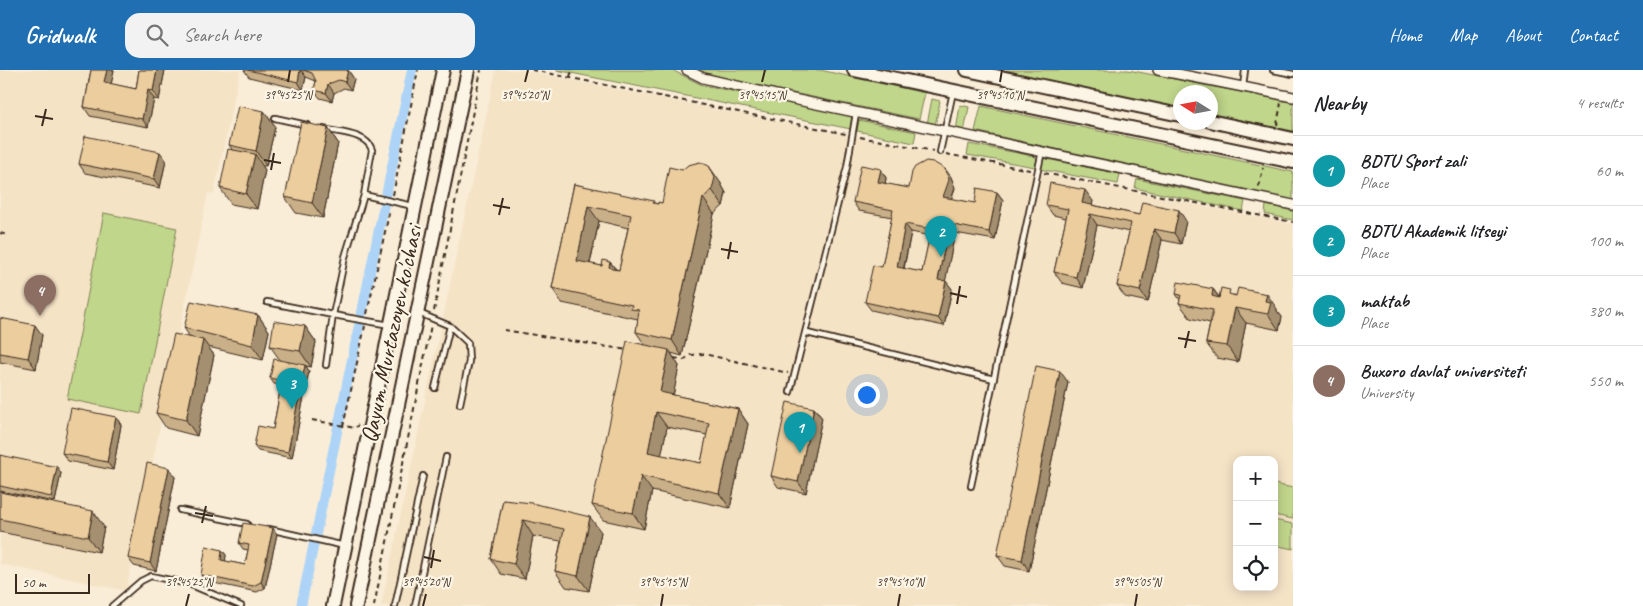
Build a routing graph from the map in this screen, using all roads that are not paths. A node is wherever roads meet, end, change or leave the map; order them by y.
1 (443, 70) edge
2 (468, 70) edge
3 (687, 70) edge
4 (854, 70) edge
5 (967, 70) edge
6 (1158, 70) edge
7 (1245, 70) edge
8 (1273, 70) edge
9 (1002, 74) edge
10 (1293, 74) edge
11 (1243, 87) junction
12 (953, 91) junction
13 (1293, 97) edge
14 (856, 112) junction
15 (1173, 113) edge
16 (274, 118) dead end
17 (1218, 123) edge
18 (310, 126) edge
19 (319, 128) edge
20 (944, 131) junction
21 (1293, 139) edge
22 (1042, 151) junction
23 (940, 152) road end
24 (1293, 162) edge
25 (364, 195) junction
26 (1293, 205) edge
27 (414, 207) junction
28 (267, 302) dead end
29 (417, 312) junction
30 (334, 315) junction
31 (390, 325) junction
32 (450, 326) junction
33 (807, 333) junction
34 (326, 365) dead end
35 (994, 379) junction
36 (435, 388) dead end
37 (790, 392) dead end
38 (460, 404) dead end
39 (446, 457) dead end
40 (423, 476) dead end
41 (971, 486) dead end
42 (180, 510) dead end
43 (257, 526) edge
44 (266, 528) edge
45 (340, 545) junction
46 (112, 606) edge
47 (241, 606) edge
48 (333, 606) edge
49 (356, 606) edge
50 (395, 606) edge
51 (415, 606) edge

1 - 27 street, Qayum Murtazoyev ko'chasi
2 - 29 street, Qayum Murtazoyev ko'chasi
3 - 14 street
4 - 12 street
5 - 9 street
6 - 11 street
7 - 11 lane
8 - 10 lane
9 - 15 street
11 - 13 street
12 - 20 lane
12 - 24 street
14 - 20 street
14 - 33 lane
16 - 18 lane
17 - 21 street
19 - 25 lane
20 - 22 street
20 - 23 lane
22 - 26 street
22 - 35 lane
25 - 27 lane
25 - 30 lane
27 - 31 street, Qayum Murtazoyev ko'chasi
28 - 30 lane
29 - 32 lane
29 - 49 street, Qayum Murtazoyev ko'chasi
30 - 31 lane
30 - 34 lane
31 - 45 street, Qayum Murtazoyev ko'chasi
32 - 36 lane
32 - 38 lane
33 - 35 lane
33 - 37 lane
35 - 41 lane
39 - 51 lane
40 - 50 lane
42 - 43 lane
44 - 45 lane
45 - 48 street, Qayum Murtazoyev ko'chasi
46 - 47 lane

